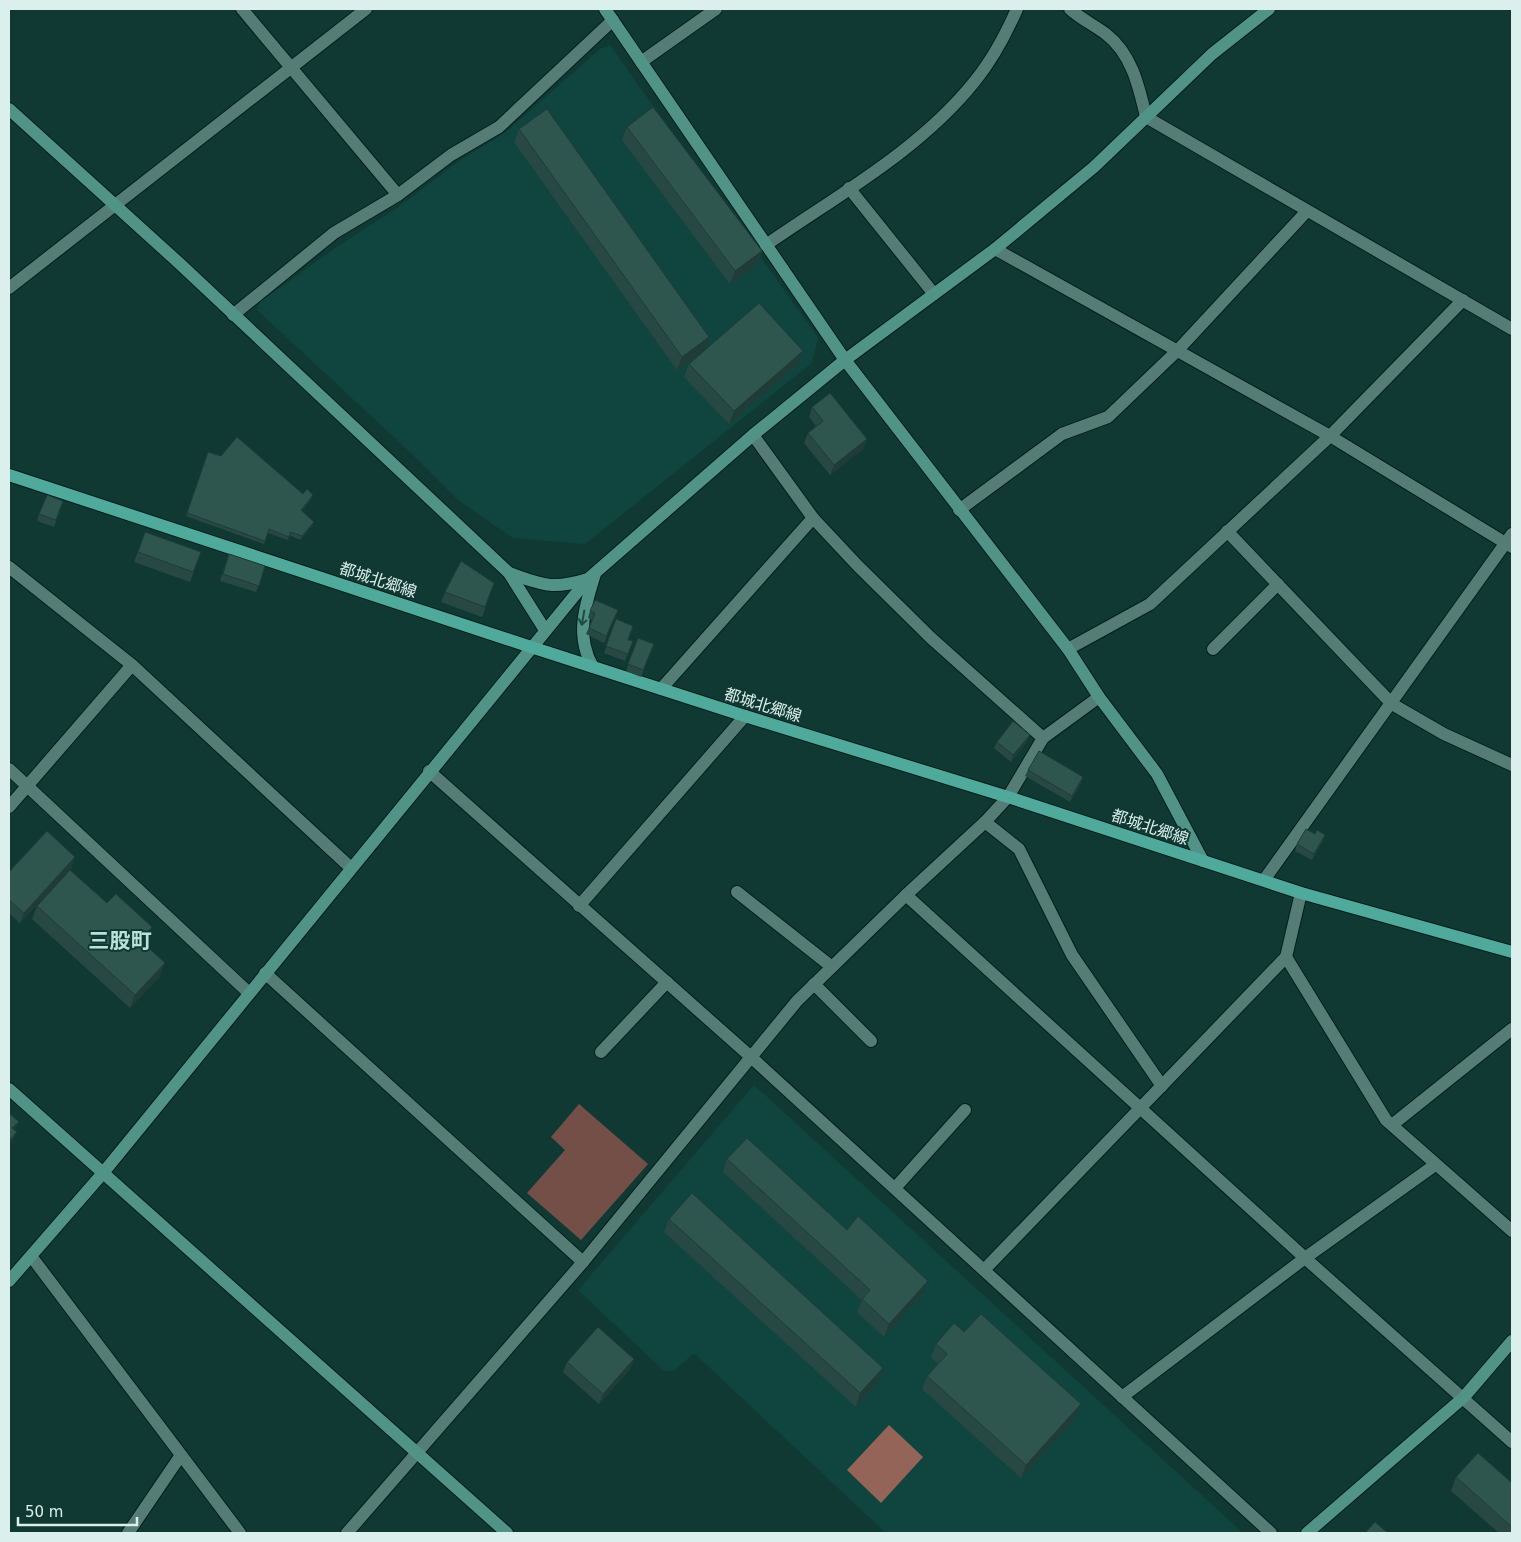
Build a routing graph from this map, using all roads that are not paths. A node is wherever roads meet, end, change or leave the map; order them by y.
1 (242, 9) edge
2 (366, 9) edge
3 (605, 9) edge
4 (716, 9) edge
5 (1017, 9) edge
6 (1070, 9) edge
7 (1268, 9) edge
8 (613, 20) junction
9 (642, 62) junction
10 (289, 68) junction
11 (9, 109) edge
12 (1146, 117) junction
13 (849, 188) junction
14 (398, 195) junction
15 (114, 204) junction
16 (1307, 211) junction
17 (766, 245) junction
18 (995, 249) junction
19 (9, 288) edge
20 (934, 294) junction
21 (1463, 300) junction
22 (233, 315) junction
23 (1512, 329) edge
24 (1177, 351) junction
25 (845, 360) junction
26 (753, 435) junction
27 (1330, 436) junction
28 (9, 474) edge
29 (959, 510) junction
30 (813, 518) junction
31 (1227, 531) junction
32 (1510, 541) edge
33 (9, 566) edge
34 (509, 573) junction
35 (592, 575) junction
36 (1278, 584) junction
37 (545, 630) junction
38 (530, 647) junction
39 (1068, 649) junction
40 (1213, 649) dead end
41 (132, 665) junction
42 (593, 667) junction
43 (661, 688) junction
44 (1099, 697) junction
45 (1392, 704) junction
46 (745, 716) junction
47 (1043, 738) junction
48 (1512, 765) edge
49 (9, 769) edge
50 (429, 772) junction
51 (28, 787) junction
52 (1008, 797) junction
53 (9, 807) edge
54 (985, 822) junction
55 (1203, 862) junction
56 (351, 868) junction
57 (1264, 880) junction
58 (736, 892) dead end
59 (1301, 894) junction
60 (906, 895) junction
61 (579, 906) junction
62 (1512, 952) edge
63 (1286, 957) junction
64 (832, 967) junction
65 (265, 973) junction
66 (667, 982) junction
67 (814, 984) junction
68 (249, 993) junction
69 (1512, 1029) edge
70 (870, 1041) dead end
71 (601, 1052) dead end
72 (751, 1057) junction
73 (1162, 1086) junction
74 (9, 1089) edge
75 (1140, 1108) junction
76 (965, 1110) dead end
77 (1392, 1125) junction
78 (1435, 1164) junction
79 (103, 1173) junction
80 (895, 1188) junction
81 (1512, 1231) edge
82 (31, 1256) junction
83 (1305, 1258) junction
84 (583, 1262) junction
85 (984, 1270) junction
86 (10, 1277) edge
87 (1512, 1342) edge
88 (1122, 1397) junction
89 (1464, 1397) junction
90 (1512, 1442) edge
91 (416, 1452) junction
92 (180, 1455) junction
93 (128, 1533) edge
94 (240, 1533) edge
95 (347, 1533) edge
96 (506, 1533) edge
97 (1272, 1533) edge
98 (1307, 1533) edge

1 - 10 street
2 - 10 street
3 - 8 street
4 - 9 street
5 - 13 street
6 - 12 street
7 - 12 street
8 - 9 street
8 - 14 street
9 - 17 street
10 - 14 street
10 - 15 street
11 - 15 street
12 - 16 street
12 - 18 street
13 - 17 street
13 - 20 street
14 - 22 street
15 - 19 street
15 - 22 street
16 - 21 street
16 - 24 street
17 - 25 street
18 - 20 street
18 - 24 street
20 - 25 street
21 - 23 street
21 - 27 street
22 - 34 street
24 - 27 street
24 - 29 street
25 - 26 street
25 - 29 street
26 - 30 street
26 - 35 street
27 - 31 street
27 - 32 street
28 - 38 main road, 都城北郷線
29 - 39 street
30 - 43 street
30 - 47 street
31 - 36 street
31 - 39 street
32 - 45 street
33 - 41 street
34 - 35 street
34 - 37 street
35 - 37 street
35 -> 42 street
36 - 40 street
36 - 45 street
37 - 38 street
38 - 42 main road, 都城北郷線
38 - 50 street
39 - 44 street
41 - 51 street
41 - 56 street
42 - 43 main road, 都城北郷線
43 - 46 main road, 都城北郷線
44 - 47 street
44 - 55 street
45 - 48 street
45 - 57 street
46 - 52 main road, 都城北郷線
46 - 61 street
47 - 52 street
49 - 51 street
50 - 56 street
50 - 61 street
51 - 53 street
51 - 68 street
52 - 54 street
52 - 55 main road, 都城北郷線
54 - 60 street
54 - 73 street
55 - 57 main road, 都城北郷線
56 - 65 street
57 - 59 main road, 都城北郷線
58 - 64 street
59 - 62 main road, 都城北郷線
59 - 63 street
60 - 64 street
60 - 75 street
61 - 66 street
63 - 73 street
63 - 77 street
64 - 67 street
65 - 68 street
65 - 84 street
66 - 71 street
66 - 72 street
67 - 70 street
67 - 72 street
68 - 79 street
69 - 77 street
72 - 80 street
72 - 84 street
73 - 75 street
74 - 79 street
75 - 83 street
75 - 85 street
76 - 80 street
77 - 78 street
78 - 81 street
78 - 83 street
79 - 82 street
79 - 91 street
80 - 85 street
82 - 86 street
82 - 92 street
83 - 88 street
83 - 89 street
84 - 91 street
85 - 88 street
87 - 89 street
88 - 97 street
89 - 90 street
89 - 98 street
91 - 95 street
91 - 96 street
92 - 93 street
92 - 94 street

